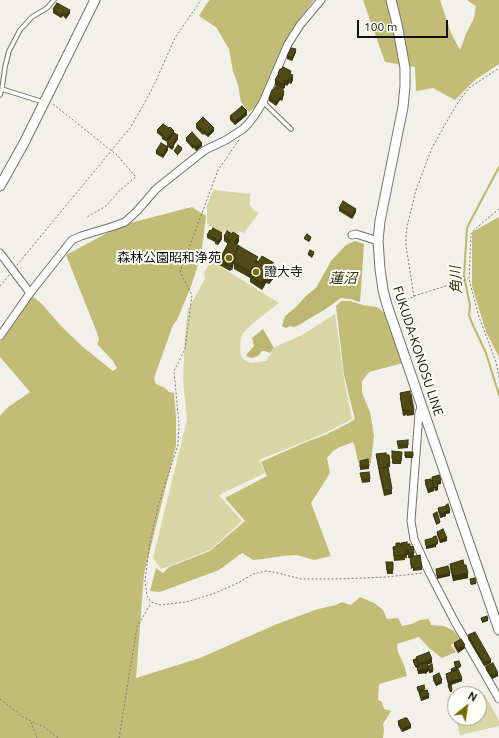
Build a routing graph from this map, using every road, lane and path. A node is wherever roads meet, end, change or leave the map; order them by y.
1 (54, 0) edge
2 (95, 0) edge
3 (201, 0) edge
4 (321, 0) edge
5 (391, 0) edge
6 (499, 68) edge
7 (2, 89) junction
8 (0, 95) edge
9 (45, 100) junction
10 (263, 102) junction
11 (243, 129) junction
12 (291, 129) dead end
13 (111, 150) junction
14 (0, 186) edge
15 (499, 209) edge
16 (86, 217) dead end
17 (352, 235) dead end
18 (378, 241) junction
19 (0, 253) edge
20 (13, 270) junction
21 (469, 279) junction
22 (0, 286) edge
23 (30, 293) junction
24 (414, 297) junction
25 (387, 305) junction
26 (0, 336) edge
27 (499, 378) edge
28 (422, 405) junction
29 (430, 572) junction
30 (151, 602) junction
31 (499, 630) edge
32 (0, 699) edge
33 (499, 700) edge
34 (31, 722) junction
35 (37, 738) edge
36 (58, 738) edge
37 (119, 738) edge

1 - 7 lane
2 - 9 main road
3 - 13 path
4 - 10 street
5 - 18 main road, FUKUDA-KONOSU LINE
6 - 24 path
7 - 8 lane
7 - 9 lane
9 - 13 path
9 - 14 main road
10 - 11 street
10 - 12 lane
11 - 23 street
11 - 30 path
13 - 16 path
13 - 20 path
15 - 21 path
17 - 18 street
18 - 25 main road, FUKUDA-KONOSU LINE
19 - 20 street
20 - 22 path
20 - 23 street
21 - 24 path
21 - 27 path
23 - 26 street
24 - 25 path
25 - 28 main road, FUKUDA-KONOSU LINE
28 - 29 street
28 - 31 main road, FUKUDA-KONOSU LINE
29 - 30 path
29 - 33 street
30 - 37 path
32 - 34 path
34 - 35 path
34 - 36 path

